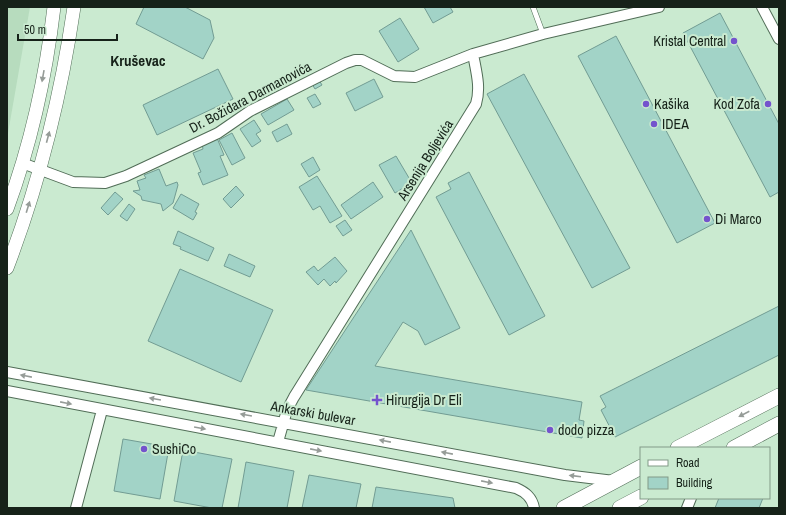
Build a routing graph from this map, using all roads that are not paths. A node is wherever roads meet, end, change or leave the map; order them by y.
1 (54, 7) edge
2 (74, 7) edge
3 (533, 7) edge
4 (659, 7) edge
5 (762, 7) edge
6 (543, 34) junction
7 (779, 39) edge
8 (473, 54) junction
9 (22, 163) junction
10 (39, 170) junction
11 (7, 209) edge
12 (7, 268) edge
13 (7, 372) edge
14 (7, 391) edge
15 (779, 396) edge
16 (102, 410) junction
17 (284, 422) junction
18 (779, 424) edge
19 (278, 442) junction
20 (680, 447) edge
21 (736, 447) edge
22 (640, 468) edge
23 (614, 481) junction
24 (640, 498) edge
25 (76, 508) edge
26 (534, 508) edge
27 (564, 508) edge
28 (620, 508) edge

1 -> 9 street
10 -> 2 street
3 - 6 lane
4 - 6 street
5 - 7 street
6 - 8 street
8 - 10 street, Dr. Božidara Darmanovića
8 - 17 street, Arsenija Boljevića
9 - 10 street, Dr. Božidara Darmanovića
9 - 11 street
12 -> 10 street
17 -> 13 street, Ankarski bulevar
14 -> 16 street
15 -> 20 main road
16 -> 19 street
16 - 25 street
17 - 19 street, Arsenija Boljevića
23 -> 17 street, Ankarski bulevar
18 - 21 main road
19 -> 26 street
22 - 23 main road
23 - 27 main road
24 - 28 main road

